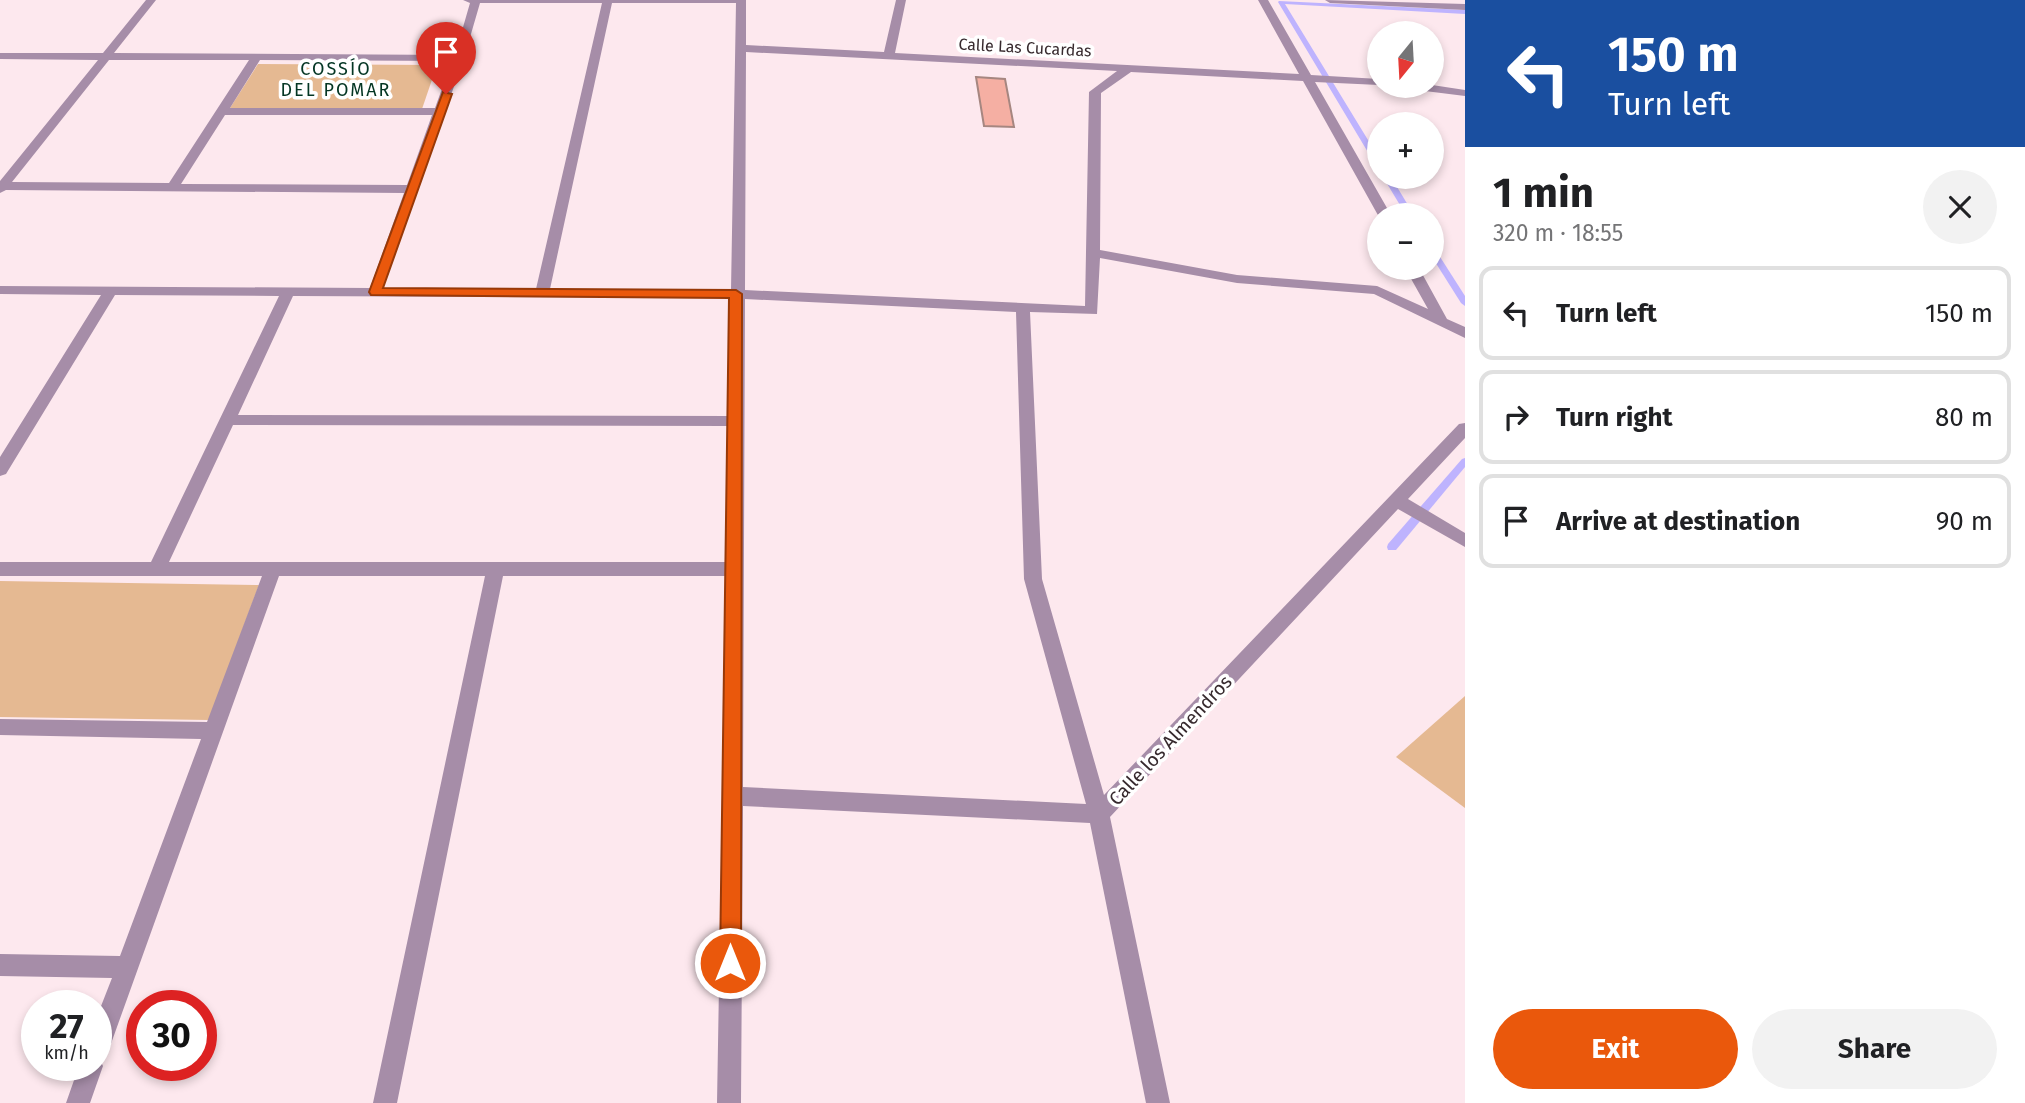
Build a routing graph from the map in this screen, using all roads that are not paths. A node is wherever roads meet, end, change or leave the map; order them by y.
1 (151, 0) edge
2 (467, 0) edge
3 (477, 0) edge
4 (608, 0) edge
5 (741, 0) edge
6 (901, 0) edge
7 (1263, 0) edge
8 (1330, 0) edge
9 (1444, 4) edge
10 (1465, 9) edge
11 (740, 48) junction
12 (0, 56) edge
13 (889, 56) junction
14 (106, 57) junction
15 (256, 58) junction
16 (459, 58) junction
17 (1128, 69) junction
18 (1309, 78) junction
19 (1367, 81) edge
20 (1444, 90) edge
21 (1465, 93) edge
22 (222, 111) junction
23 (440, 111) junction
24 (1, 187) edge
25 (172, 188) junction
26 (412, 189) junction
27 (1377, 203) edge
28 (1093, 253) junction
29 (1419, 280) edge
30 (0, 290) edge
31 (111, 290) junction
32 (288, 292) junction
33 (375, 292) junction
34 (542, 293) junction
35 (736, 294) junction
36 (1023, 307) junction
37 (1442, 322) junction
38 (1465, 333) edge
39 (228, 420) junction
40 (734, 421) junction
41 (1465, 428) edge
42 (0, 470) edge
43 (1396, 500) junction
44 (1465, 541) edge
45 (0, 569) edge
46 (157, 569) junction
47 (273, 569) junction
48 (495, 569) junction
49 (733, 569) junction
50 (0, 727) edge
51 (214, 731) junction
52 (732, 796) junction
53 (1099, 814) junction
54 (0, 965) edge
55 (127, 967) junction
56 (112, 1008) edge
57 (86, 1081) edge
58 (78, 1103) edge
59 (386, 1103) edge
60 (729, 1103) edge
61 (1158, 1103) edge

1 - 14 street
2 - 3 street
3 - 4 street
3 - 16 street
4 - 5 street
4 - 34 street
5 - 11 street
6 - 13 street
7 - 18 street
8 - 9 street
9 - 10 street
11 - 13 street, Calle Las Cucardas
11 - 35 street
12 - 14 street
13 - 17 street, Calle Las Cucardas
14 - 15 street
14 - 24 street
15 - 16 street
15 - 22 street
16 - 23 street
17 - 18 street, Calle Las Cucardas
17 - 28 street
18 - 19 street
18 - 27 street
20 - 21 street
22 - 23 street
22 - 25 street
23 - 26 street
24 - 25 street
25 - 26 street
26 - 33 street
28 - 36 street
28 - 37 street
29 - 37 street
30 - 31 street
31 - 32 street
31 - 42 street
32 - 33 street
32 - 39 street
33 - 34 street
34 - 35 street
35 - 36 street
35 - 40 street
36 - 53 street
37 - 38 street
39 - 40 street
39 - 46 street
40 - 49 street
41 - 43 street, Calle los Almendros
43 - 44 street
43 - 53 street, Calle los Almendros
45 - 46 street
46 - 47 street
47 - 48 street
47 - 51 street
48 - 49 street
48 - 59 street
49 - 52 street
50 - 51 street
51 - 55 street
52 - 53 street, Calle los Almendros
52 - 60 street
53 - 61 street
54 - 55 street
55 - 56 street
57 - 58 street

